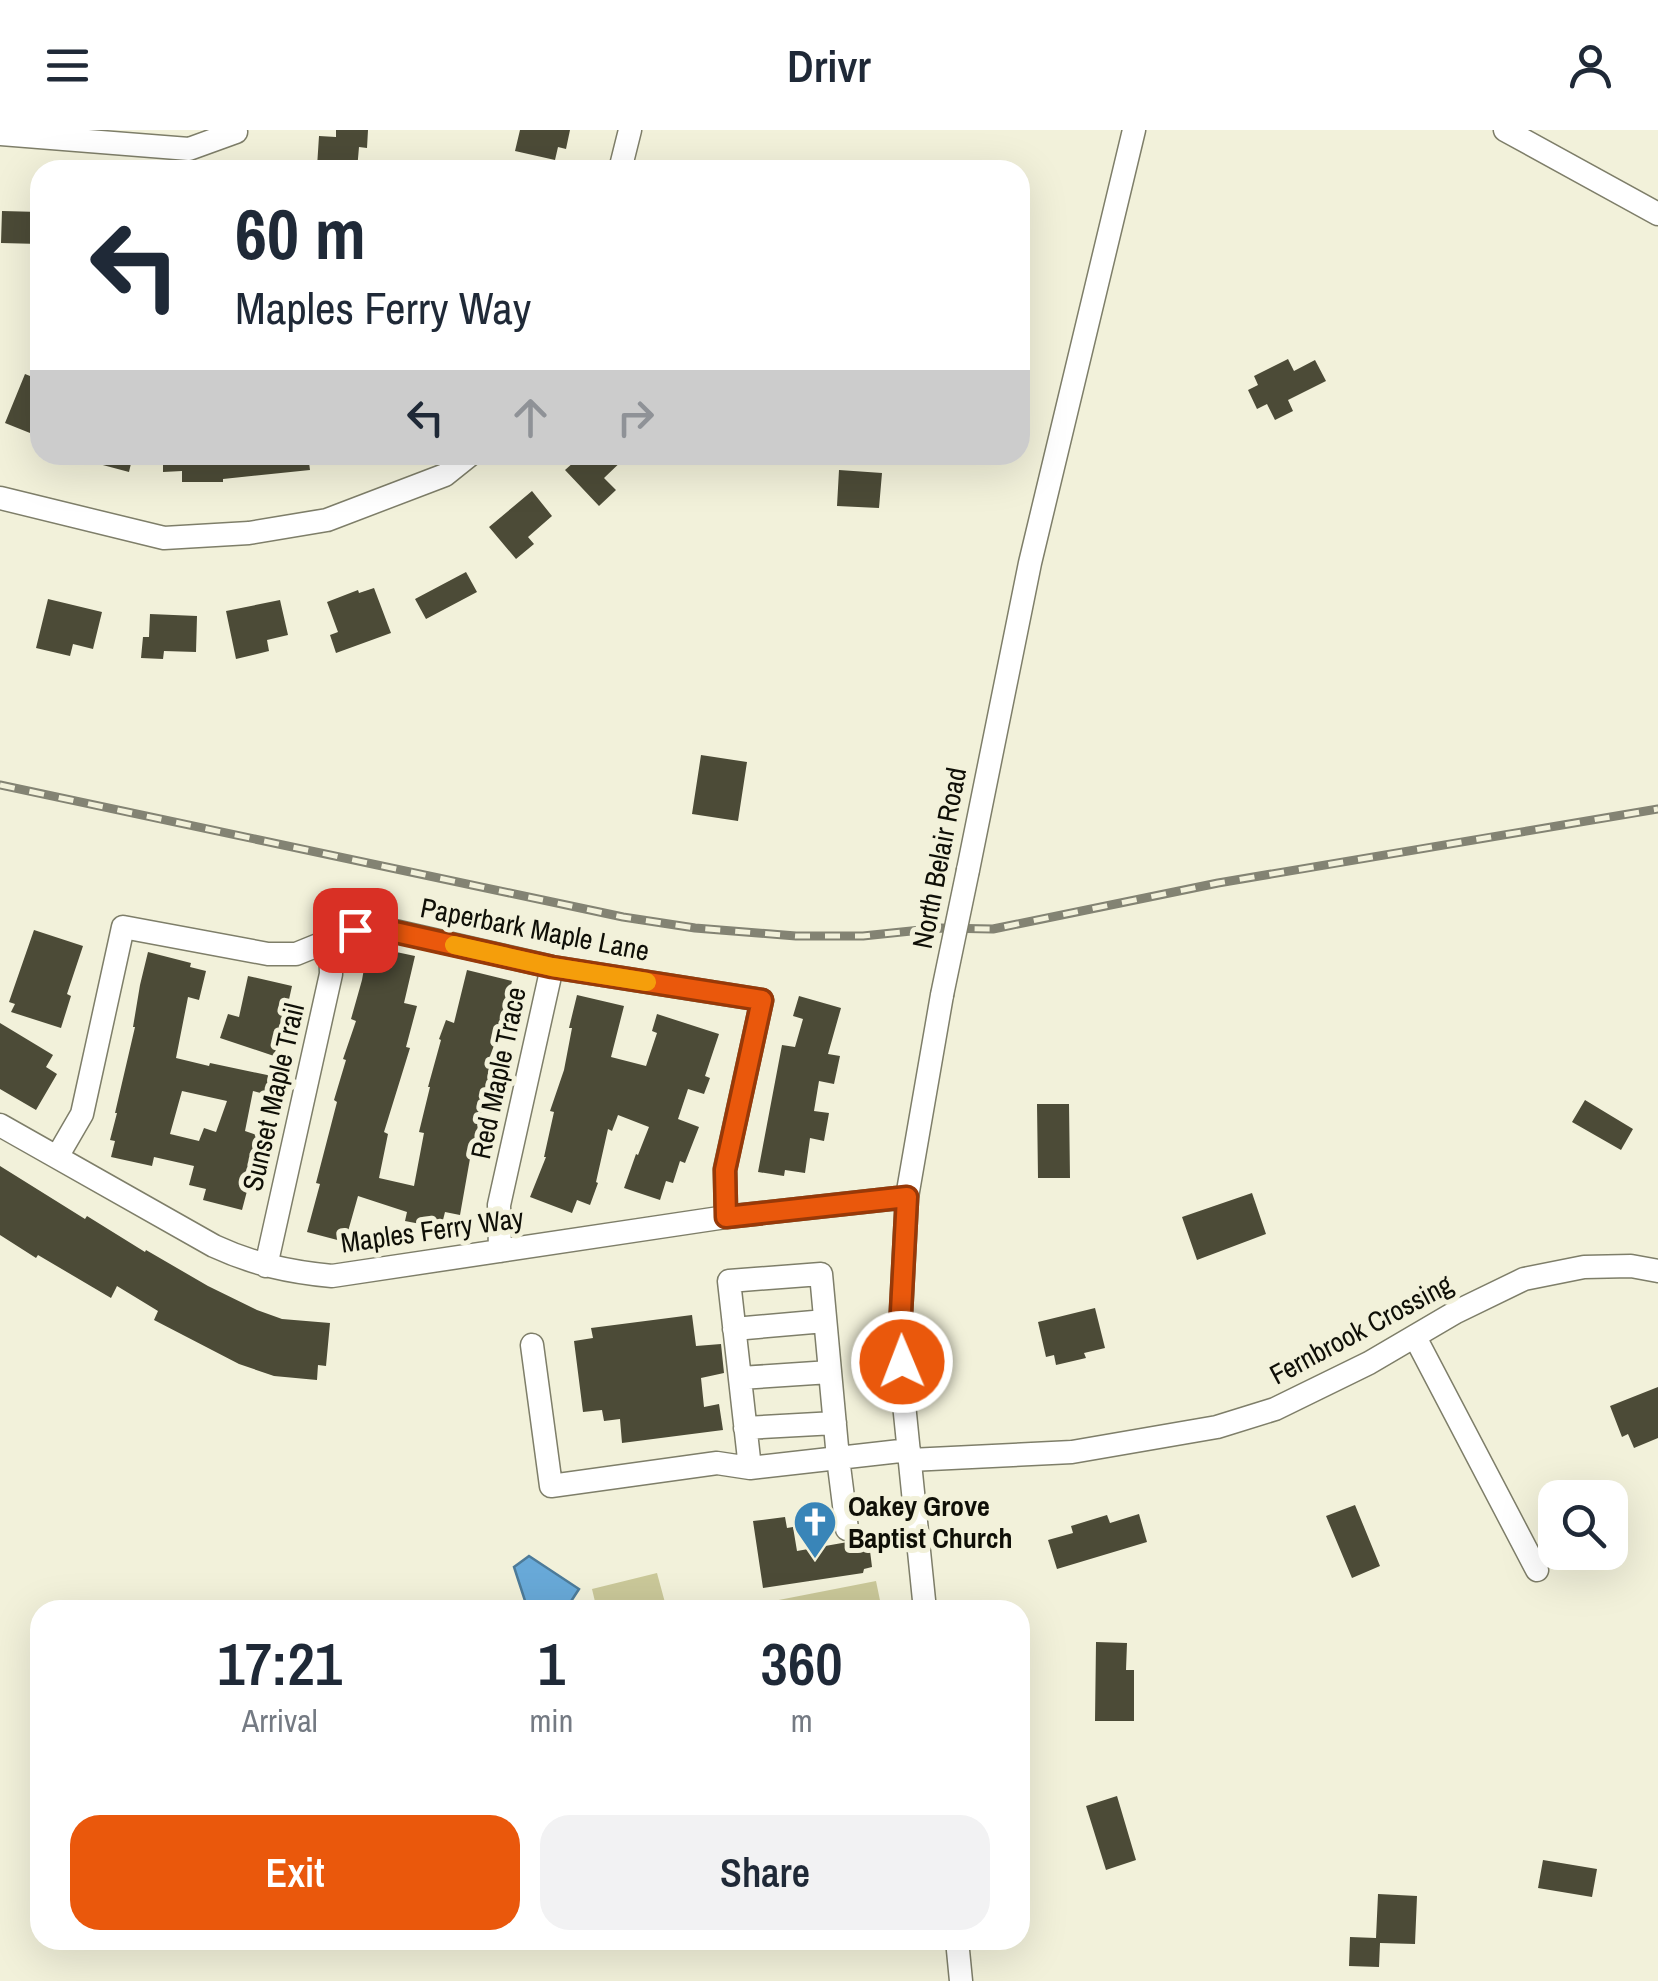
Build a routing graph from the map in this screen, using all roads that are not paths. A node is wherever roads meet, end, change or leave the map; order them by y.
1 (630, 130) edge
2 (1134, 130) edge
3 (1505, 130) edge
4 (236, 132) edge
5 (0, 134) edge
6 (622, 160) edge
7 (1658, 214) edge
8 (458, 465) edge
9 (0, 498) edge
10 (330, 940) junction
11 (552, 967) junction
12 (0, 1125) edge
13 (58, 1157) junction
14 (907, 1197) junction
15 (726, 1217) junction
16 (500, 1251) junction
17 (266, 1266) junction
18 (1658, 1270) edge
19 (825, 1322) junction
20 (734, 1329) junction
21 (1414, 1337) junction
22 (532, 1345) dead end
23 (830, 1372) junction
24 (740, 1378) junction
25 (835, 1423) junction
26 (745, 1428) junction
27 (910, 1455) junction
28 (838, 1458) junction
29 (750, 1468) junction
30 (847, 1530) dead end
31 (1537, 1570) dead end
32 (924, 1600) edge
33 (958, 1950) edge
34 (961, 1981) edge

1 - 6 street
2 - 14 street, North Belair Road, bridge
3 - 7 street
4 - 5 street
8 - 9 street
10 - 11 street, Paperbark Maple Lane
10 - 13 street, Paperbark Maple Lane
10 - 17 street, Sunset Maple Trail
11 - 15 street, Paperbark Maple Lane
11 - 16 street, Red Maple Trace
12 - 13 street, Maples Ferry Way
13 - 17 street, Maples Ferry Way
14 - 15 street, Maples Ferry Way
14 - 27 street, North Belair Road
15 - 16 street, Maples Ferry Way
16 - 17 street, Maples Ferry Way
18 - 21 street, Fernbrook Crossing
19 - 20 street
19 - 20 street
19 - 23 street
20 - 24 street
21 - 27 street, Fernbrook Crossing
21 - 31 street
22 - 29 street, Fernbrook Crossing
23 - 24 street
23 - 25 street
24 - 26 street
25 - 26 street
25 - 28 street
26 - 29 street
27 - 28 street, Fernbrook Crossing
27 - 32 street, North Belair Road
28 - 29 street, Fernbrook Crossing
28 - 30 street
33 - 34 street

